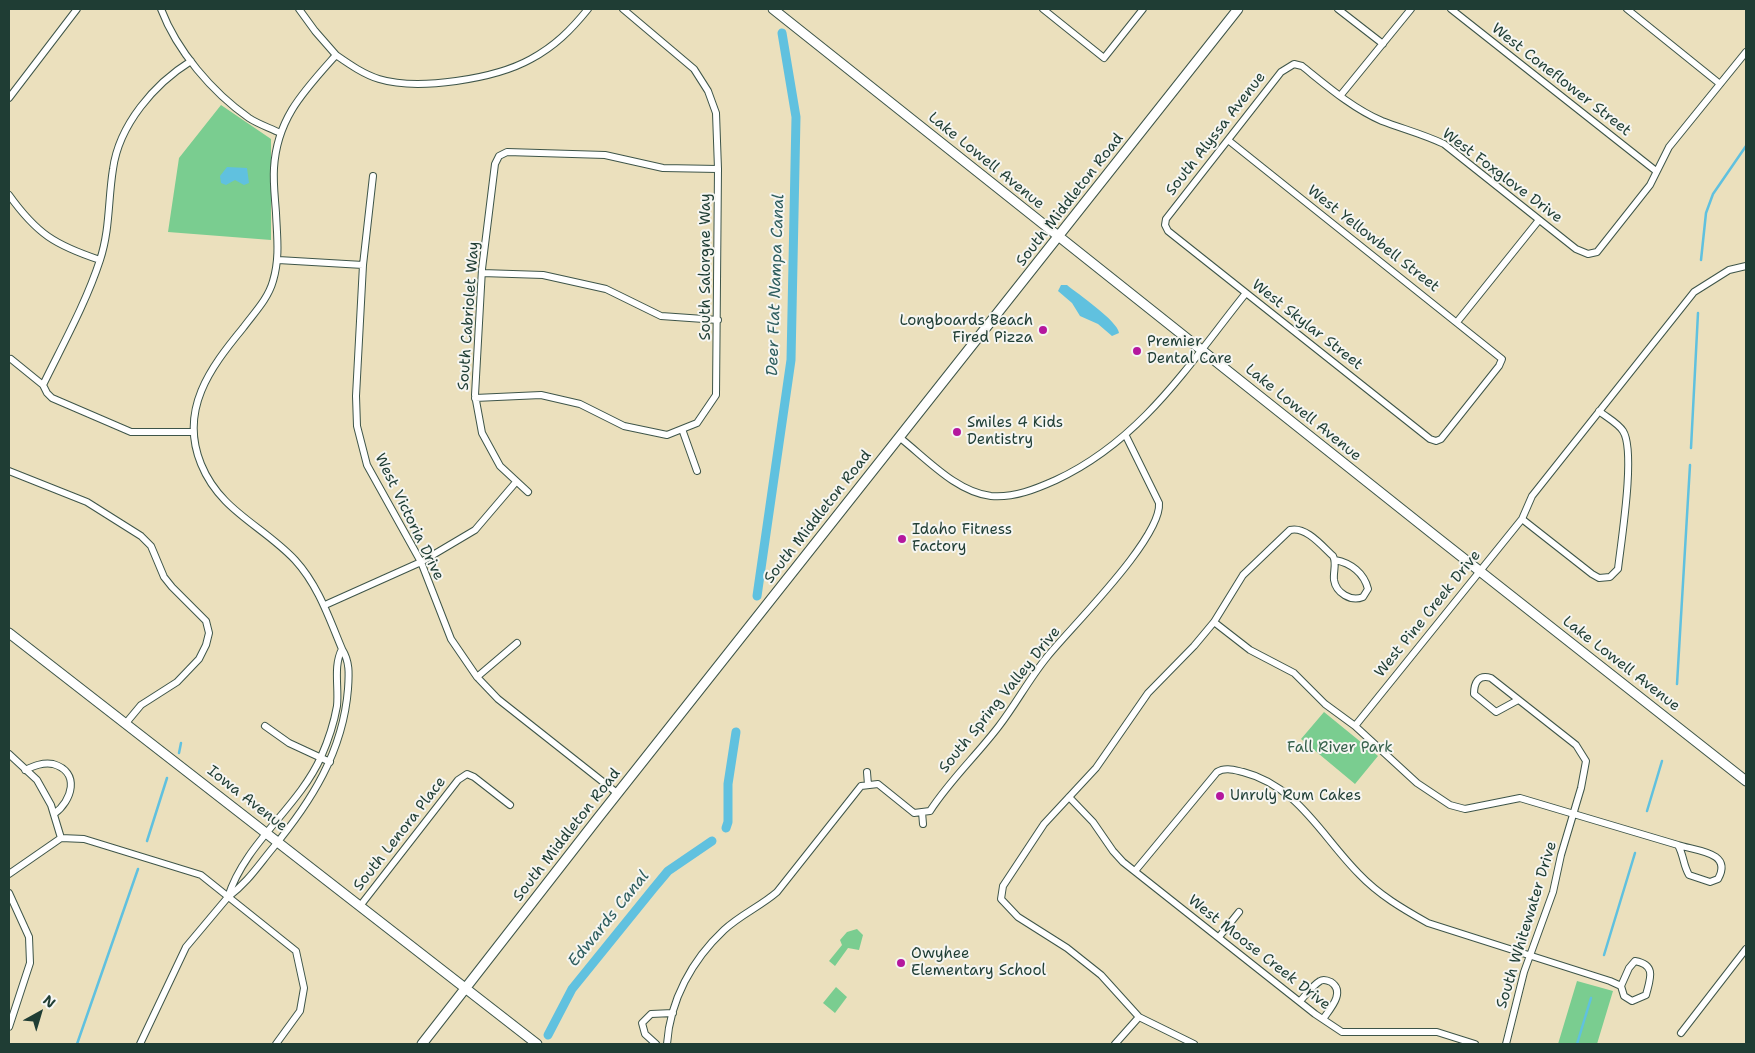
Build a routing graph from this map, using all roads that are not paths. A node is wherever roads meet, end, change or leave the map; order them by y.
1 (77, 9) edge
2 (161, 9) edge
3 (299, 9) edge
4 (588, 9) edge
5 (623, 9) edge
6 (773, 9) edge
7 (1042, 9) edge
8 (1142, 9) edge
9 (1238, 9) edge
10 (1338, 9) edge
11 (1411, 9) edge
12 (1450, 9) edge
13 (1627, 9) edge
14 (1383, 44) junction
15 (1746, 52) edge
16 (336, 55) junction
17 (191, 61) junction
18 (1294, 64) joint
19 (1720, 84) junction
20 (1340, 96) junction
21 (9, 98) edge
22 (280, 133) junction
23 (1228, 140) junction
24 (718, 169) junction
25 (1656, 171) junction
26 (373, 176) dead end
27 (9, 195) edge
28 (1539, 220) junction
29 (1165, 225) joint
30 (1058, 236) junction
31 (100, 260) junction
32 (278, 260) junction
33 (363, 265) junction
34 (1746, 266) edge
35 (482, 272) junction
36 (1246, 293) junction
37 (718, 320) junction
38 (1458, 322) junction
39 (1201, 350) junction
40 (11, 359) dead end
41 (1502, 359) joint
42 (43, 385) junction
43 (476, 398) junction
44 (1599, 411) junction
45 (682, 428) junction
46 (194, 432) junction
47 (1126, 436) junction
48 (899, 437) junction
49 (9, 471) edge
50 (697, 471) dead end
51 (516, 482) junction
52 (528, 492) dead end
53 (1522, 519) junction
54 (1335, 560) junction
55 (421, 562) junction
56 (1480, 571) junction
57 (325, 605) junction
58 (1214, 622) junction
59 (9, 634) edge
60 (517, 643) dead end
61 (342, 649) junction
62 (477, 677) junction
63 (1518, 700) junction
64 (336, 706) junction
65 (346, 708) junction
66 (126, 723) junction
67 (265, 726) dead end
68 (1355, 726) junction
69 (9, 754) edge
70 (320, 758) junction
71 (330, 762) junction
72 (25, 770) junction
73 (867, 772) dead end
74 (1746, 781) edge
75 (868, 785) junction
76 (617, 793) junction
77 (1069, 797) junction
78 (510, 805) dead end
79 (922, 812) junction
80 (54, 814) junction
81 (1574, 814) junction
82 (923, 824) dead end
83 (268, 832) junction
84 (61, 838) junction
85 (278, 841) junction
86 (1678, 845) junction
87 (1135, 871) junction
88 (9, 874) edge
89 (9, 894) edge
90 (228, 897) junction
91 (360, 906) junction
92 (1239, 912) dead end
93 (1220, 938) junction
94 (1746, 949) edge
95 (1530, 956) junction
96 (1621, 986) junction
97 (467, 988) junction
98 (1300, 1001) junction
99 (673, 1013) junction
100 (1139, 1017) junction
101 (1323, 1019) junction
102 (9, 1027) edge
103 (1681, 1033) dead end
104 (140, 1044) edge
105 (276, 1044) edge
106 (422, 1044) edge
107 (537, 1044) edge
108 (656, 1044) edge
109 (667, 1044) edge
110 (1114, 1044) edge
111 (1194, 1044) edge
112 (1475, 1044) edge
113 (1506, 1044) edge

1 - 21 street
2 - 17 street
3 - 16 street
4 - 16 street
5 - 24 street, South Salorgne Way
6 - 30 main road, Lake Lowell Avenue
7 - 8 street
9 - 30 main road, South Middleton Road
10 - 14 street
11 - 14 street
12 - 25 street, West Coneflower Street
13 - 19 street
14 - 20 street
15 - 19 street
16 - 22 street
17 - 22 street
17 - 31 street
18 - 20 street, West Foxglove Drive
18 - 23 street, South Alyssa Avenue
19 - 25 street
20 - 28 street, West Foxglove Drive
22 - 32 street
23 - 29 street, South Alyssa Avenue
23 - 38 street, West Yellowbell Street
24 - 35 street, South Cabriolet Way
24 - 37 street, South Salorgne Way
25 - 28 street, West Foxglove Drive
26 - 33 street, West Victoria Drive
27 - 31 street
28 - 38 street
29 - 36 street, West Skylar Street
30 - 39 main road, Lake Lowell Avenue
30 - 48 main road, South Middleton Road
31 - 42 street
32 - 33 street
32 - 46 street
33 - 55 street, West Victoria Drive
34 - 44 street, West Pine Creek Drive
35 - 37 street
35 - 43 street, South Cabriolet Way
36 - 39 street
36 - 41 street, West Skylar Street
37 - 45 street, South Salorgne Way
38 - 41 street, West Yellowbell Street
39 - 47 street
39 - 56 main road, Lake Lowell Avenue
40 - 42 street
42 - 46 street
43 - 45 street, South Salorgne Way
43 - 51 street, South Cabriolet Way
44 - 53 street, West Pine Creek Drive
44 - 53 street
45 - 50 street
46 - 57 street
47 - 48 street
47 - 79 street, South Spring Valley Drive
48 - 76 main road, South Middleton Road
49 - 66 street
51 - 52 street, South Cabriolet Way
51 - 55 street
53 - 56 street, West Pine Creek Drive
54 - 54 street
54 - 58 street
55 - 57 street
55 - 62 street, West Victoria Drive
56 - 68 street, West Pine Creek Drive
56 - 74 main road, Lake Lowell Avenue
57 - 61 street
58 - 68 street
58 - 77 street
59 - 66 main road, Iowa Avenue
60 - 62 street
61 - 64 street
61 - 65 street
62 - 76 street, West Victoria Drive
63 - 63 street, South Whitewater Drive
63 - 81 street, South Whitewater Drive
64 - 65 street
64 - 70 street
65 - 71 street
66 - 83 main road, Iowa Avenue
67 - 70 street
68 - 81 street
69 - 72 street
70 - 71 street
70 - 83 street
71 - 85 street
72 - 80 street
72 - 80 street
73 - 75 street
75 - 79 street
75 - 99 street
76 - 97 main road, South Middleton Road
77 - 87 street, West Moose Creek Drive
77 - 100 street
78 - 91 street, South Lenora Place
79 - 82 street
80 - 84 street
81 - 86 street
81 - 95 street, South Whitewater Drive
83 - 85 main road, Iowa Avenue
83 - 90 street
84 - 88 street
84 - 90 street
85 - 90 street
85 - 91 main road, Iowa Avenue
86 - 86 street
87 - 93 street, West Moose Creek Drive
87 - 95 street
89 - 102 street
90 - 104 street
90 - 105 street
91 - 97 main road, Iowa Avenue
92 - 93 street
93 - 98 street, West Moose Creek Drive
94 - 103 street
95 - 96 street
95 - 113 street, South Whitewater Drive
96 - 96 street
97 - 106 main road, South Middleton Road
97 - 107 main road, Iowa Avenue
98 - 101 street, West Moose Creek Drive
98 - 101 street
99 - 108 street
99 - 109 street
100 - 110 street
100 - 111 street
101 - 112 street, West Moose Creek Drive

